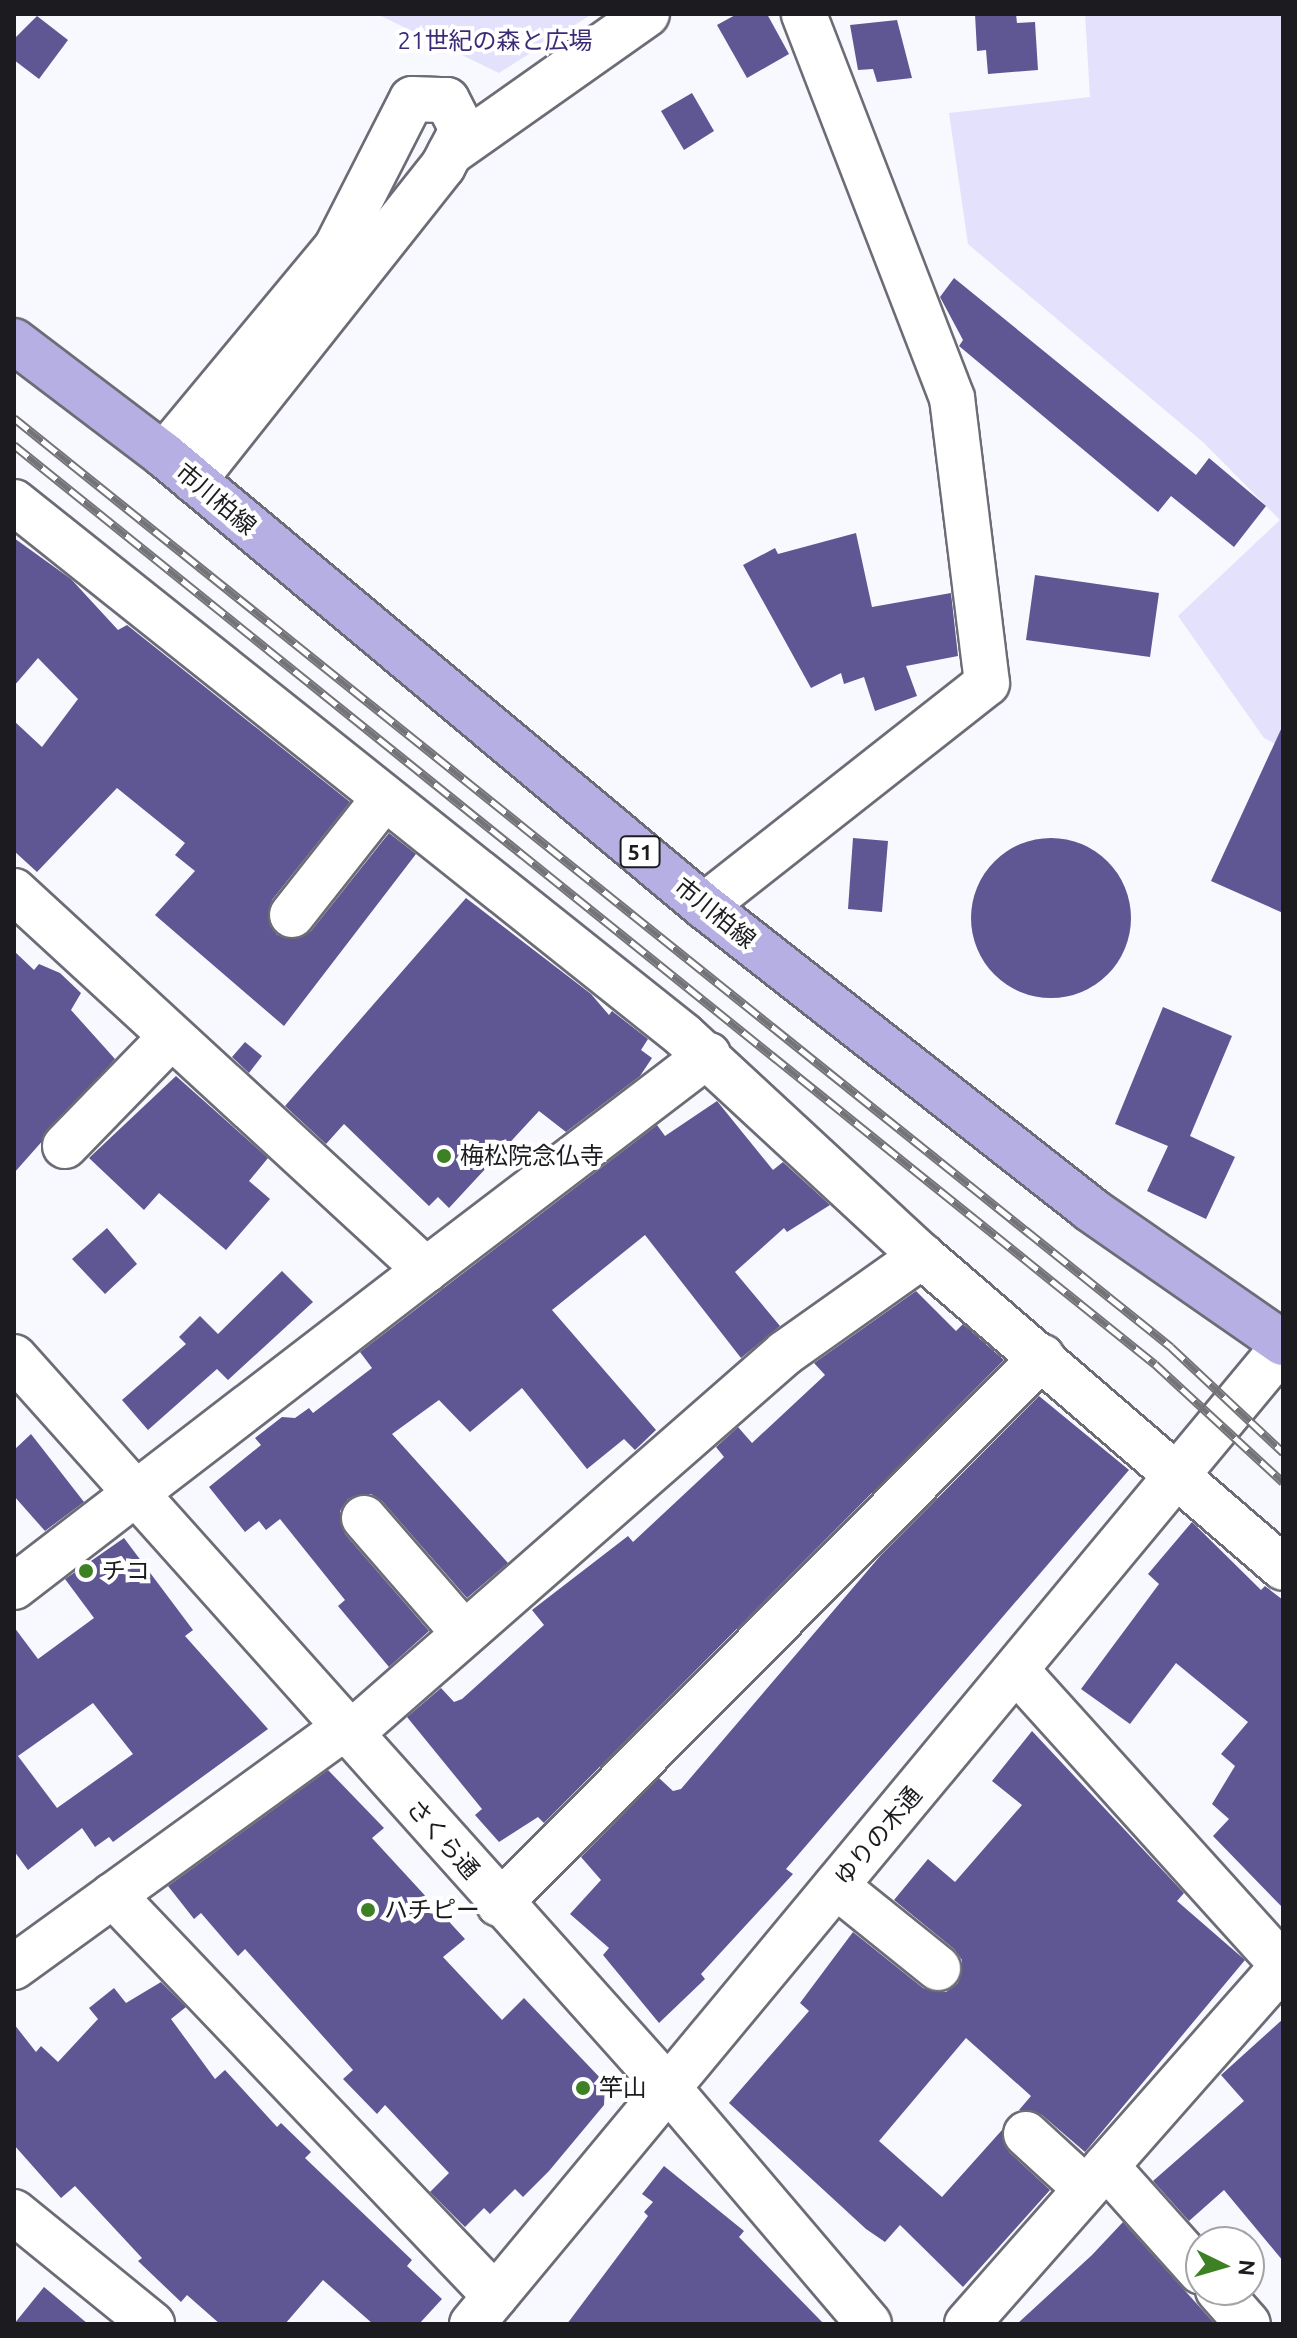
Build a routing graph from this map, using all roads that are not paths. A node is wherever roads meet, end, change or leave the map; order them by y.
1 (647, 14) edge
2 (804, 14) edge
3 (450, 153) junction
4 (14, 341) edge
5 (179, 468) junction
6 (14, 502) edge
7 (382, 801) junction
8 (14, 891) edge
9 (704, 906) junction
10 (292, 915) dead end
11 (171, 1037) junction
12 (708, 1055) junction
13 (65, 1146) dead end
14 (922, 1256) junction
15 (426, 1270) junction
16 (1283, 1345) edge
17 (14, 1357) edge
18 (1042, 1357) junction
19 (1179, 1477) junction
20 (136, 1495) junction
21 (364, 1518) dead end
22 (1283, 1568) edge
23 (14, 1587) edge
24 (464, 1633) junction
25 (1017, 1671) junction
26 (348, 1731) junction
27 (836, 1886) junction
28 (113, 1895) junction
29 (499, 1904) junction
30 (1283, 1965) edge
31 (14, 1967) edge
32 (938, 1968) dead end
33 (670, 2090) junction
34 (1026, 2134) dead end
35 (1096, 2177) junction
36 (14, 2212) edge
37 (1185, 2258) edge
38 (1232, 2306) edge
39 (483, 2310) edge
40 (152, 2324) edge
41 (869, 2324) edge
42 (967, 2324) edge
43 (1248, 2324) edge

1 - 3 street
2 - 9 street
3 - 5 street
3 - 5 street
4 - 5 main road, 市川柏線 / 51
5 - 9 main road, 市川柏線 / 51
6 - 7 street
7 - 10 street
7 - 12 street
8 - 11 street
9 - 16 main road, 市川柏線 / 51
11 - 13 street
11 - 15 street
12 - 14 street
12 - 15 street
14 - 18 street
14 - 24 street
15 - 20 street
16 - 19 street, ゆりの木通
17 - 20 street, さくら通
18 - 19 street
18 - 29 street
19 - 22 street
19 - 25 street, ゆりの木通
20 - 23 street
20 - 26 street, さくら通
21 - 24 street
24 - 26 street
25 - 27 street, ゆりの木通
25 - 30 street
26 - 28 street
26 - 29 street, さくら通
27 - 32 street
27 - 33 street, ゆりの木通
28 - 31 street
28 - 39 street
29 - 33 street, さくら通
30 - 35 street
33 - 39 street, ゆりの木通
33 - 41 street, さくら通
34 - 35 street
35 - 37 street
35 - 42 street
36 - 40 street
38 - 43 street

